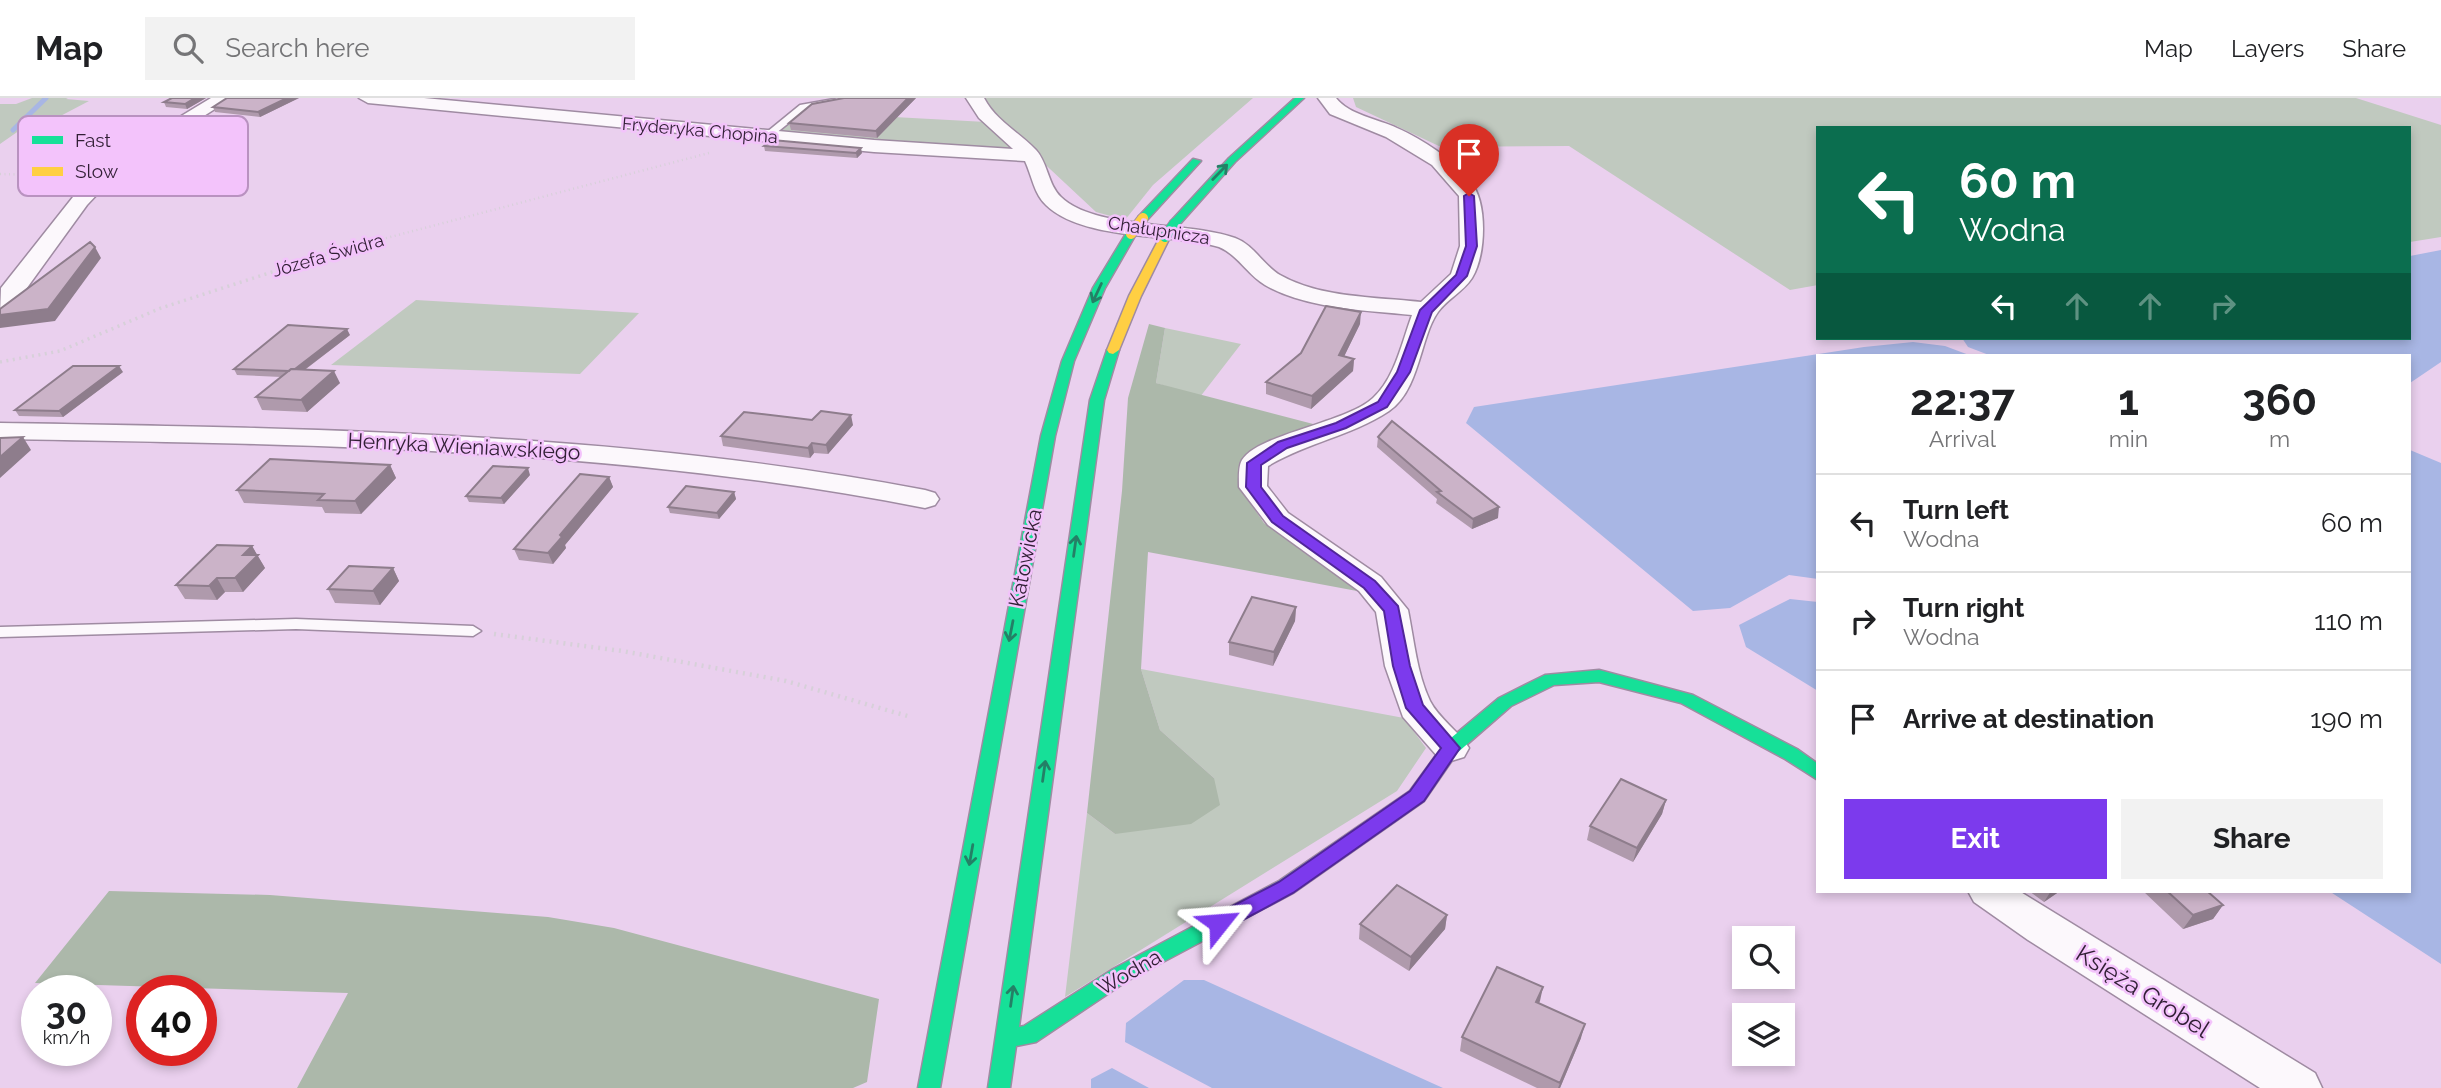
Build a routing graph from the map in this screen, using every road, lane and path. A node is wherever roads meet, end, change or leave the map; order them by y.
1 (223, 98) edge
2 (368, 98) edge
3 (975, 98) edge
4 (1300, 98) edge
5 (1327, 98) edge
6 (841, 101) edge
7 (194, 116) edge
8 (767, 136) junction
9 (1208, 151) dead end
10 (1031, 156) junction
11 (662, 166) dead end
12 (0, 174) edge
13 (18, 175) edge
14 (88, 196) edge
15 (0, 309) edge
16 (1426, 310) junction
17 (0, 362) edge
18 (0, 431) edge
19 (925, 499) dead end
20 (473, 631) joint
21 (0, 632) edge
22 (911, 717) dead end
23 (1451, 748) junction
24 (1816, 772) edge
25 (1992, 893) edge
26 (1006, 1038) junction
27 (929, 1088) edge
28 (999, 1088) edge
29 (2298, 1088) edge

1 - 7 street
2 - 8 street, Fryderyka Chopina
3 - 10 street, Chałupnicza
26 -> 4 main road, bridge
5 - 16 street
6 - 8 lane
8 - 10 street, Fryderyka Chopina
9 -> 27 main road, Katowicka, bridge
10 - 16 street, Chałupnicza
11 - 17 path, Józefa Świdra
12 - 13 path
14 - 15 street
16 - 23 street
18 - 19 street, Henryka Wieniawskiego
20 - 21 lane
20 - 22 path
23 - 24 main road
23 - 26 main road, Wodna
25 - 29 street, Księża Grobel
26 - 28 main road

